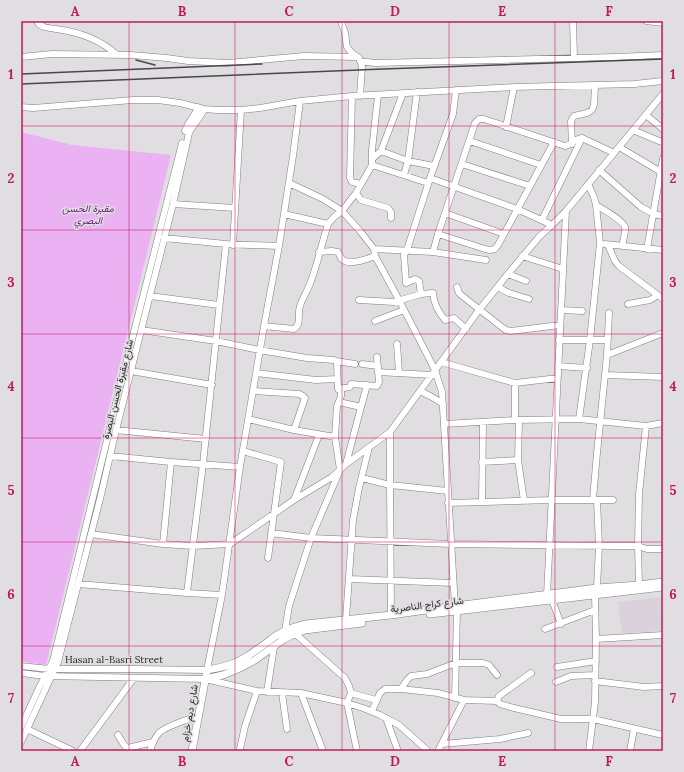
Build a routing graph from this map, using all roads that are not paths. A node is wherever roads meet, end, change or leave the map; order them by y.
1 (37, 21) edge
2 (341, 21) edge
3 (573, 21) edge
4 (646, 21) edge
5 (663, 23) edge
6 (117, 55) junction
7 (663, 55) edge
8 (21, 57) edge
9 (574, 58) junction
10 (359, 59) junction
11 (663, 82) edge
12 (595, 85) junction
13 (514, 87) junction
14 (456, 90) junction
15 (417, 92) junction
16 (403, 93) junction
17 (663, 94) edge
18 (378, 95) junction
19 (352, 96) junction
20 (360, 96) junction
21 (300, 101) junction
22 (21, 107) edge
23 (201, 108) junction
24 (242, 110) junction
25 (646, 115) junction
26 (506, 126) junction
27 (663, 129) edge
28 (633, 130) junction
29 (582, 138) junction
30 (470, 141) junction
31 (554, 142) junction
32 (663, 142) edge
33 (572, 144) junction
34 (619, 147) junction
35 (381, 151) junction
36 (614, 152) junction
37 (373, 158) junction
38 (663, 158) edge
39 (408, 160) junction
40 (462, 164) junction
41 (372, 165) junction
42 (541, 165) junction
43 (434, 166) junction
44 (599, 170) junction
45 (662, 172) edge
46 (404, 175) junction
47 (429, 180) junction
48 (289, 183) junction
49 (361, 184) junction
50 (588, 184) junction
51 (530, 186) junction
52 (454, 187) junction
53 (356, 193) junction
54 (173, 204) junction
55 (596, 205) junction
56 (235, 208) junction
57 (517, 209) junction
58 (342, 211) junction
59 (566, 211) junction
60 (445, 213) junction
61 (284, 214) junction
62 (654, 214) junction
63 (663, 216) edge
64 (391, 218) dead end
65 (542, 220) junction
66 (328, 224) junction
67 (552, 225) junction
68 (438, 234) junction
69 (504, 234) junction
70 (164, 238) junction
71 (600, 243) junction
72 (229, 245) junction
73 (608, 245) junction
74 (279, 246) junction
75 (622, 246) junction
76 (374, 249) junction
77 (647, 249) junction
78 (407, 250) junction
79 (663, 250) edge
80 (319, 252) junction
81 (433, 252) junction
82 (375, 256) junction
83 (522, 256) junction
84 (486, 260) dead end
85 (563, 269) junction
86 (508, 274) junction
87 (526, 281) dead end
88 (456, 287) dead end
89 (498, 287) junction
90 (421, 294) junction
91 (150, 296) junction
92 (660, 297) edge
93 (529, 299) dead end
94 (359, 300) dead end
95 (399, 300) junction
96 (628, 304) dead end
97 (219, 305) junction
98 (404, 310) junction
99 (479, 310) junction
100 (561, 310) junction
101 (582, 311) dead end
102 (609, 314) dead end
103 (375, 321) dead end
104 (560, 325) junction
105 (264, 326) junction
106 (466, 329) junction
107 (141, 330) junction
108 (663, 333) edge
109 (560, 340) junction
110 (590, 340) junction
111 (607, 340) junction
112 (216, 341) junction
113 (397, 344) dead end
114 (260, 350) junction
115 (607, 355) junction
116 (377, 357) dead end
117 (336, 361) junction
118 (441, 362) junction
119 (558, 366) junction
120 (587, 368) junction
121 (378, 369) junction
122 (131, 371) junction
123 (399, 372) junction
124 (434, 372) junction
125 (256, 373) junction
126 (605, 375) junction
127 (663, 377) edge
128 (558, 378) junction
129 (337, 379) junction
130 (515, 383) junction
131 (212, 385) junction
132 (367, 385) junction
133 (338, 389) junction
134 (253, 391) junction
135 (420, 391) junction
136 (122, 396) junction
137 (339, 402) junction
138 (443, 404) junction
139 (360, 407) junction
140 (248, 419) junction
141 (517, 420) junction
142 (556, 420) junction
143 (579, 420) junction
144 (483, 422) junction
145 (600, 422) junction
146 (663, 423) edge
147 (444, 424) junction
148 (646, 426) junction
149 (116, 430) junction
150 (294, 430) junction
151 (390, 432) junction
152 (319, 435) junction
153 (335, 438) junction
154 (206, 439) junction
155 (369, 447) junction
156 (243, 451) junction
157 (110, 456) junction
158 (518, 460) junction
159 (171, 462) junction
160 (482, 462) junction
161 (203, 464) junction
162 (346, 464) junction
163 (240, 467) junction
164 (340, 470) junction
165 (362, 478) junction
166 (390, 485) junction
167 (448, 491) junction
168 (93, 498) junction
169 (100, 499) junction
170 (595, 499) junction
171 (294, 500) junction
172 (552, 500) junction
173 (613, 500) dead end
174 (524, 501) junction
175 (482, 502) junction
176 (448, 503) junction
177 (274, 514) junction
178 (91, 534) junction
179 (271, 534) junction
180 (311, 538) junction
181 (352, 540) junction
182 (391, 542) junction
183 (163, 544) junction
184 (230, 544) junction
185 (451, 544) junction
186 (550, 545) junction
187 (193, 546) junction
188 (599, 546) junction
189 (638, 546) junction
190 (663, 548) edge
191 (268, 558) dead end
192 (349, 579) junction
193 (391, 581) junction
194 (663, 582) edge
195 (453, 583) junction
196 (78, 584) junction
197 (639, 585) junction
198 (663, 587) edge
199 (596, 592) junction
200 (187, 594) junction
201 (222, 595) junction
202 (550, 598) junction
203 (456, 608) junction
204 (595, 610) junction
205 (391, 615) junction
206 (346, 620) junction
207 (561, 624) junction
208 (545, 629) dead end
209 (285, 631) junction
210 (294, 634) junction
211 (663, 635) edge
212 (596, 639) junction
213 (274, 647) junction
214 (596, 661) junction
215 (456, 663) junction
216 (21, 666) edge
217 (557, 667) dead end
218 (52, 669) junction
219 (207, 670) junction
220 (21, 673) edge
221 (531, 673) dead end
222 (497, 675) dead end
223 (48, 676) junction
224 (134, 678) junction
225 (205, 678) junction
226 (595, 678) junction
227 (556, 682) dead end
228 (663, 686) edge
229 (401, 689) junction
230 (257, 691) junction
231 (268, 692) junction
232 (282, 693) junction
233 (301, 693) junction
234 (351, 693) junction
235 (455, 698) junction
236 (376, 700) junction
237 (464, 700) junction
238 (497, 701) junction
239 (347, 703) junction
240 (372, 711) junction
241 (198, 716) junction
242 (386, 718) junction
243 (593, 719) junction
244 (24, 728) edge
245 (287, 729) dead end
246 (634, 729) junction
247 (528, 733) dead end
248 (118, 735) dead end
249 (663, 736) edge
250 (21, 742) edge
251 (153, 742) junction
252 (442, 744) junction
253 (74, 751) edge
254 (80, 751) edge
255 (150, 751) edge
256 (192, 751) edge
257 (241, 751) edge
258 (323, 751) edge
259 (357, 751) edge
260 (398, 751) edge
261 (428, 751) edge
262 (438, 751) edge
263 (589, 751) edge
264 (630, 751) edge

1 - 6 street
2 - 10 street
3 - 9 street
4 - 5 street
6 - 8 street
6 - 10 street
7 - 9 street
9 - 10 street
10 - 20 street
11 - 12 street
12 - 13 street
12 - 33 street
13 - 14 street
13 - 26 street
14 - 15 street
14 - 43 street
15 - 16 street
15 - 39 street
16 - 18 street
16 - 35 street
17 - 25 street
18 - 20 street
18 - 37 street
19 - 20 street
19 - 21 street
19 - 49 street
21 - 24 street
21 - 48 street
22 - 23 street
23 - 24 street
23 - 54 street, شارع مقبرة الحسن البصرة
23 - 136 street, شارع مقبرة الحسن البصرة
24 - 56 street
25 - 27 street
25 - 28 street
26 - 30 street
26 - 31 street
28 - 32 street
28 - 34 street
29 - 33 street
29 - 36 street
29 - 65 street
30 - 40 street
30 - 42 street
31 - 33 street
31 - 42 street
34 - 36 street
34 - 45 street
35 - 37 street
35 - 39 street
36 - 44 street
37 - 41 street
38 - 45 street
39 - 43 street
39 - 46 street
40 - 51 street
40 - 52 street
41 - 46 street
41 - 49 street
42 - 51 street
43 - 47 street
44 - 50 street
44 - 62 street
45 - 62 street
46 - 47 street
47 - 52 street
47 - 78 street
48 - 58 street
48 - 61 street
49 - 53 street
50 - 55 street
50 - 59 street
51 - 57 street
52 - 57 street
52 - 60 street
53 - 58 street
53 - 64 street
54 - 56 street
54 - 70 street, شارع مقبرة الحسن البصرة
55 - 71 street
55 - 75 street
56 - 72 street
57 - 65 street
57 - 69 street
58 - 66 street
58 - 76 street
59 - 67 street
59 - 85 street
60 - 68 street
60 - 69 street
61 - 66 street
61 - 74 street
62 - 63 street
62 - 77 street
65 - 67 street
66 - 80 street
67 - 83 street
68 - 69 street
68 - 81 street
70 - 72 street
70 - 91 street, شارع مقبرة الحسن البصرة
71 - 73 street
71 - 110 street
72 - 74 street
72 - 97 street
73 - 75 street
73 - 92 street
74 - 105 street
75 - 77 street
76 - 78 street
76 - 82 street
77 - 79 street
78 - 81 street
78 - 90 street
80 - 82 street
80 - 105 street
81 - 84 street
82 - 95 street
83 - 85 street
83 - 86 street
85 - 100 street
86 - 87 street
86 - 89 street
88 - 99 street
89 - 93 street
89 - 99 street
90 - 95 street
90 - 106 street
91 - 97 street
91 - 107 street, شارع مقبرة الحسن البصرة
92 - 96 street
94 - 95 street
95 - 98 street
97 - 112 street
98 - 103 street
98 - 124 street
99 - 104 street
99 - 106 street
100 - 101 street
100 - 104 street
102 - 111 street
104 - 109 street
105 - 114 street
106 - 118 street
107 - 112 street
107 - 122 street, شارع مقبرة الحسن البصرة
108 - 115 street
109 - 110 street
109 - 119 street
110 - 111 street
110 - 120 street
111 - 115 street
112 - 114 street
112 - 131 street
113 - 123 street
114 - 117 street
114 - 125 street
115 - 126 street
116 - 121 street
117 - 121 street
117 - 129 street
118 - 124 street
118 - 130 street
119 - 120 street
119 - 128 street
120 - 143 street
121 - 123 street
121 - 132 street
122 - 131 street
122 - 136 street, شارع مقبرة الحسن البصرة
123 - 124 street
124 - 135 street
124 - 138 street
125 - 129 street
125 - 134 street
126 - 127 street
126 - 145 street
128 - 130 street
128 - 142 street
129 - 133 street
130 - 141 street
131 - 154 street
132 - 133 street
132 - 139 street
133 - 137 street
134 - 140 street
134 - 150 street
135 - 138 street
135 - 151 street
136 - 149 street, شارع مقبرة الحسن البصرة
136 - 168 street, شارع مقبرة الحسن البصرة
137 - 139 street
137 - 153 street
138 - 147 street
139 - 162 street
140 - 150 street
140 - 156 street
141 - 142 street
141 - 144 street
141 - 158 street
142 - 143 street
142 - 172 street
143 - 145 street
144 - 147 street
144 - 160 street
145 - 148 street
145 - 170 street
146 - 148 street
147 - 167 street
148 - 189 street
149 - 154 street
149 - 157 street, شارع مقبرة الحسن البصرة
150 - 152 street
151 - 155 street
151 - 166 street
152 - 153 street
152 - 171 street
153 - 164 street
154 - 161 street
155 - 162 street
155 - 165 street
156 - 163 street
156 - 177 street
157 - 159 street
157 - 169 street, شارع مقبرة الحسن البصرة
158 - 160 street
158 - 174 street
159 - 161 street
159 - 183 street
160 - 175 street
161 - 163 street
161 - 187 street
162 - 164 street
163 - 184 street
164 - 171 street
164 - 180 street
165 - 166 street
165 - 181 street
166 - 167 street
166 - 182 street
167 - 176 street
168 - 169 street
168 - 218 street, شارع مقبرة الحسن البصرة
169 - 178 street, شارع مقبرة الحسن البصرة
170 - 172 street
170 - 173 street
170 - 188 street
171 - 177 street
172 - 174 street
172 - 186 street
174 - 175 street
175 - 176 street
176 - 185 street
177 - 179 street
177 - 184 street
178 - 183 street
178 - 196 street, شارع مقبرة الحسن البصرة
179 - 180 street
179 - 191 street
180 - 181 street
180 - 209 street
181 - 182 street
181 - 192 street
182 - 185 street
182 - 193 street
183 - 187 street
184 - 187 street
184 - 201 street
185 - 186 street
185 - 195 street
186 - 188 street
186 - 202 street
187 - 200 street
188 - 189 street
188 - 199 street
189 - 190 street
189 - 197 street
192 - 193 street
192 - 206 street
193 - 195 street
193 - 205 street
194 - 197 main road, شارع كراج الناصرية
195 - 203 street
196 - 200 street
196 - 218 street, شارع مقبرة الحسن البصرة
197 - 199 main road, شارع كراج الناصرية
198 - 199 main road, شارع كراج الناصرية
199 - 202 main road, شارع كراج الناصرية
199 - 204 street
200 - 201 street
201 - 219 street
202 - 203 main road, شارع كراج الناصرية
202 - 207 street
203 - 205 main road, شارع كراج الناصرية
203 - 210 main road, شارع كراج الناصرية
203 - 215 street
204 - 207 street
204 - 212 street
205 - 206 main road, شارع كراج الناصرية
206 - 209 main road, شارع كراج الناصرية
207 - 208 street
209 - 219 main road, شارع كراج الناصرية
210 - 213 main road, شارع كراج الناصرية
210 - 234 street
211 - 212 street
212 - 214 street
213 - 225 main road, شارع كراج الناصرية
213 - 231 street
214 - 217 street
214 - 226 street
215 - 222 street
215 - 229 street
215 - 235 street
216 - 218 street, Hasan al-Basri Street
218 - 219 street, Hasan al-Basri Street
218 - 223 street, شارع مقبرة الحسن البصرة
219 - 225 main road, شارع ديم خزام
220 - 223 street, Hasan al-Basri Street
221 - 238 street
223 - 224 street, Hasan al-Basri Street
223 - 244 street, شارع مقبرة الحسن البصرة
224 - 225 street, Hasan al-Basri Street
224 - 254 street
225 - 230 street, Hasan al-Basri Street
225 - 241 main road, شارع ديم خزام
226 - 227 street
226 - 228 street
226 - 243 street
229 - 235 street
229 - 236 street
230 - 231 street, Hasan al-Basri Street
230 - 257 street
231 - 232 street, Hasan al-Basri Street
232 - 233 street, Hasan al-Basri Street
232 - 245 street
233 - 239 street, Hasan al-Basri Street
233 - 258 street
234 - 236 street
234 - 239 street
235 - 237 street
236 - 240 street
237 - 238 street
237 - 252 street
238 - 243 street
239 - 240 street, Hasan al-Basri Street
239 - 259 street
240 - 242 street, Hasan al-Basri Street
241 - 251 street
241 - 256 main road, شارع ديم خزام
242 - 260 street
242 - 261 street, Hasan al-Basri Street
243 - 246 street
243 - 263 street
244 - 250 street, شارع مقبرة الحسن البصرة
244 - 253 street
246 - 249 street
246 - 264 street
247 - 252 street
248 - 251 street
251 - 255 street
252 - 262 street

